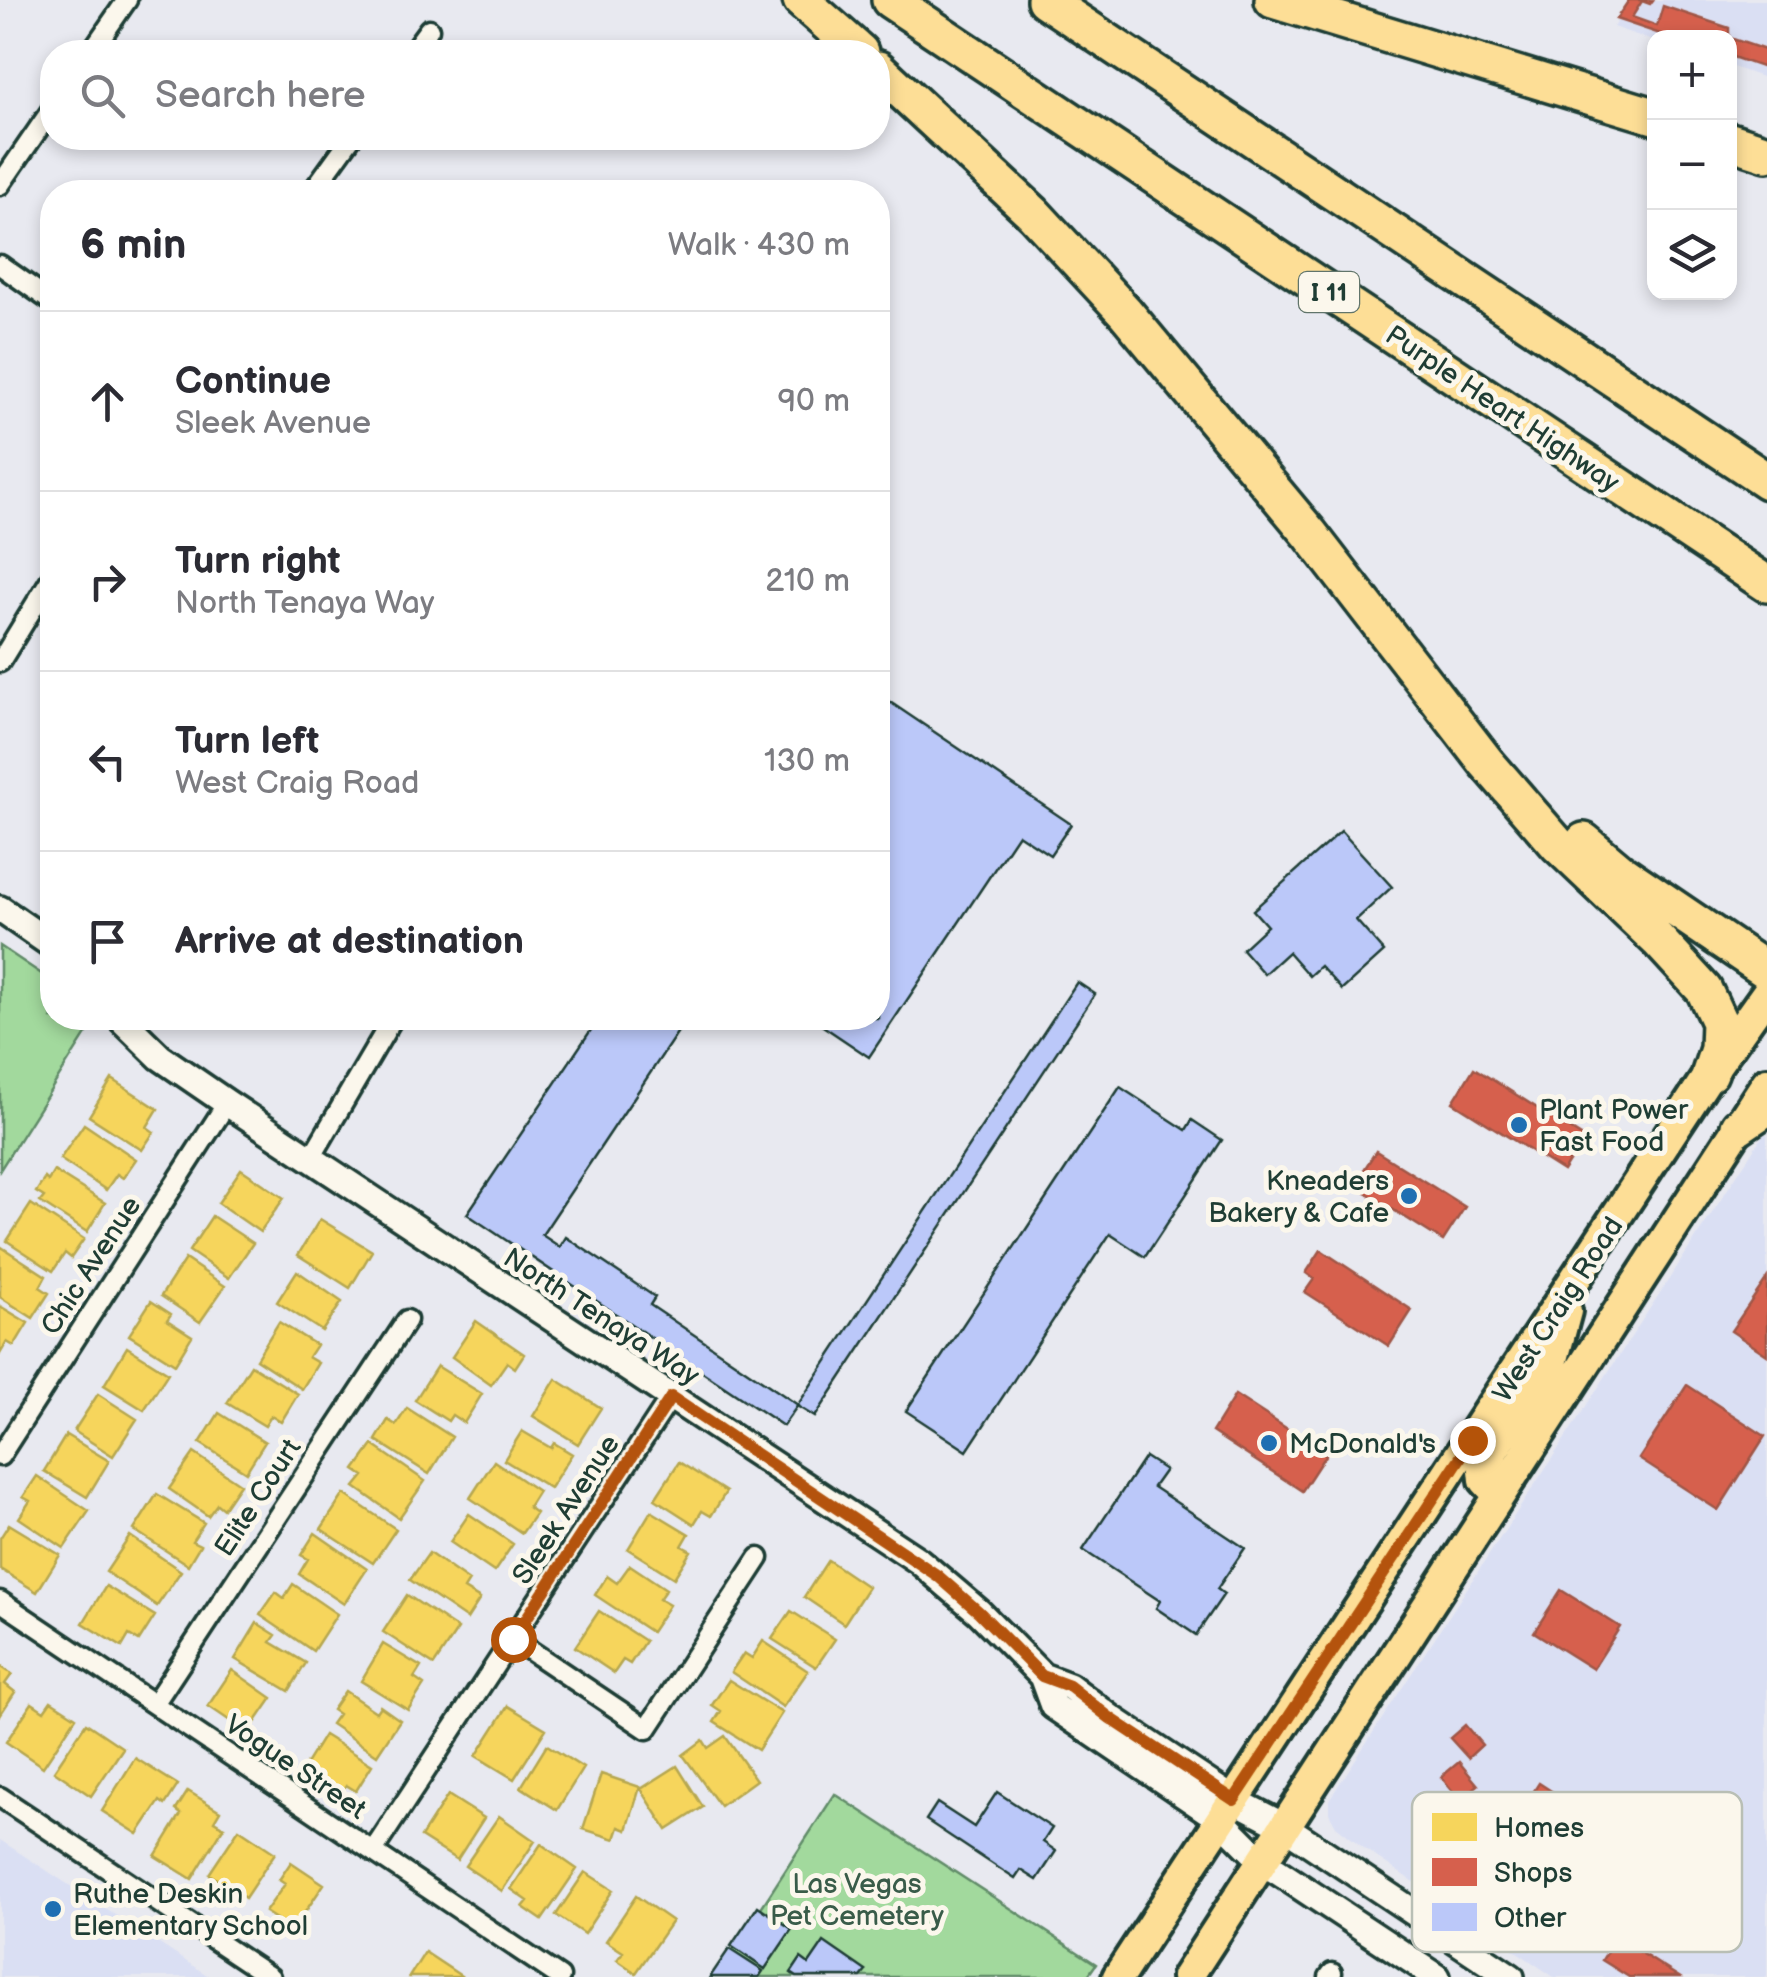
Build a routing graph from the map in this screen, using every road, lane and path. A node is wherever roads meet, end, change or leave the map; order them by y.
1 (127, 0) edge
2 (800, 0) edge
3 (890, 0) edge
4 (1045, 0) edge
5 (1273, 0) edge
6 (428, 29) dead end
7 (99, 40) edge
8 (420, 40) edge
9 (846, 40) edge
10 (890, 80) edge
11 (1647, 114) edge
12 (40, 127) edge
13 (1737, 143) edge
14 (342, 150) edge
15 (1767, 153) edge
16 (321, 180) edge
17 (0, 185) edge
18 (0, 264) edge
19 (40, 293) edge
20 (1767, 481) edge
21 (1767, 584) edge
22 (40, 597) edge
23 (0, 662) edge
24 (1486, 762) junction
25 (0, 909) edge
26 (40, 937) edge
27 (1767, 972) edge
28 (1767, 993) edge
29 (132, 1030) edge
30 (386, 1030) edge
31 (1710, 1074) junction
32 (1767, 1083) edge
33 (227, 1104) junction
34 (1753, 1116) edge
35 (311, 1158) junction
36 (1573, 1284) junction
37 (407, 1320) dead end
38 (671, 1397) junction
39 (0, 1456) edge
40 (1499, 1495) junction
41 (760, 1558) dead end
42 (0, 1601) edge
43 (513, 1639) junction
44 (154, 1704) junction
45 (0, 1797) edge
46 (1228, 1810) junction
47 (1284, 1826) junction
48 (373, 1851) junction
49 (1263, 1862) junction
50 (1412, 1911) edge
51 (1473, 1952) edge
52 (270, 1977) edge
53 (560, 1977) edge
54 (1118, 1977) edge
55 (1187, 1977) edge
56 (1437, 1977) edge
57 (1511, 1977) edge

1 - 7 street
2 - 9 highway
3 - 21 highway, Purple Heart Highway / I 11
4 - 20 highway
5 - 11 highway
6 - 8 street
10 - 24 highway
12 - 17 street
13 - 15 highway
14 - 16 street
18 - 19 street
22 - 23 street
24 - 27 highway
24 - 31 highway
25 - 26 main road
28 - 31 main road, West Craig Road
29 - 33 main road, North Tenaya Way
30 - 35 street
31 - 36 main road, West Craig Road
32 - 34 main road, West Craig Road
33 - 35 main road, North Tenaya Way
33 - 39 street, Chic Avenue
34 - 40 main road, West Craig Road
35 - 38 main road, North Tenaya Way
36 - 40 main road
36 - 46 main road, West Craig Road
37 - 44 street, Elite Court
38 - 43 street, Sleek Avenue
38 - 46 main road, North Tenaya Way
40 - 47 main road, West Craig Road
41 - 43 street
42 - 44 street, Vogue Street
43 - 48 street, Sleek Avenue
44 - 48 street, Vogue Street
45 - 52 street
46 - 47 main road, North Tenaya Way
46 - 49 main road, North Tenaya Way
46 - 54 main road, West Craig Road
47 - 49 main road, West Craig Road
47 - 50 main road, North Tenaya Way
48 - 53 street, Vogue Street
49 - 55 main road, West Craig Road
49 - 56 main road, North Tenaya Way
51 - 57 main road, North Tenaya Way

